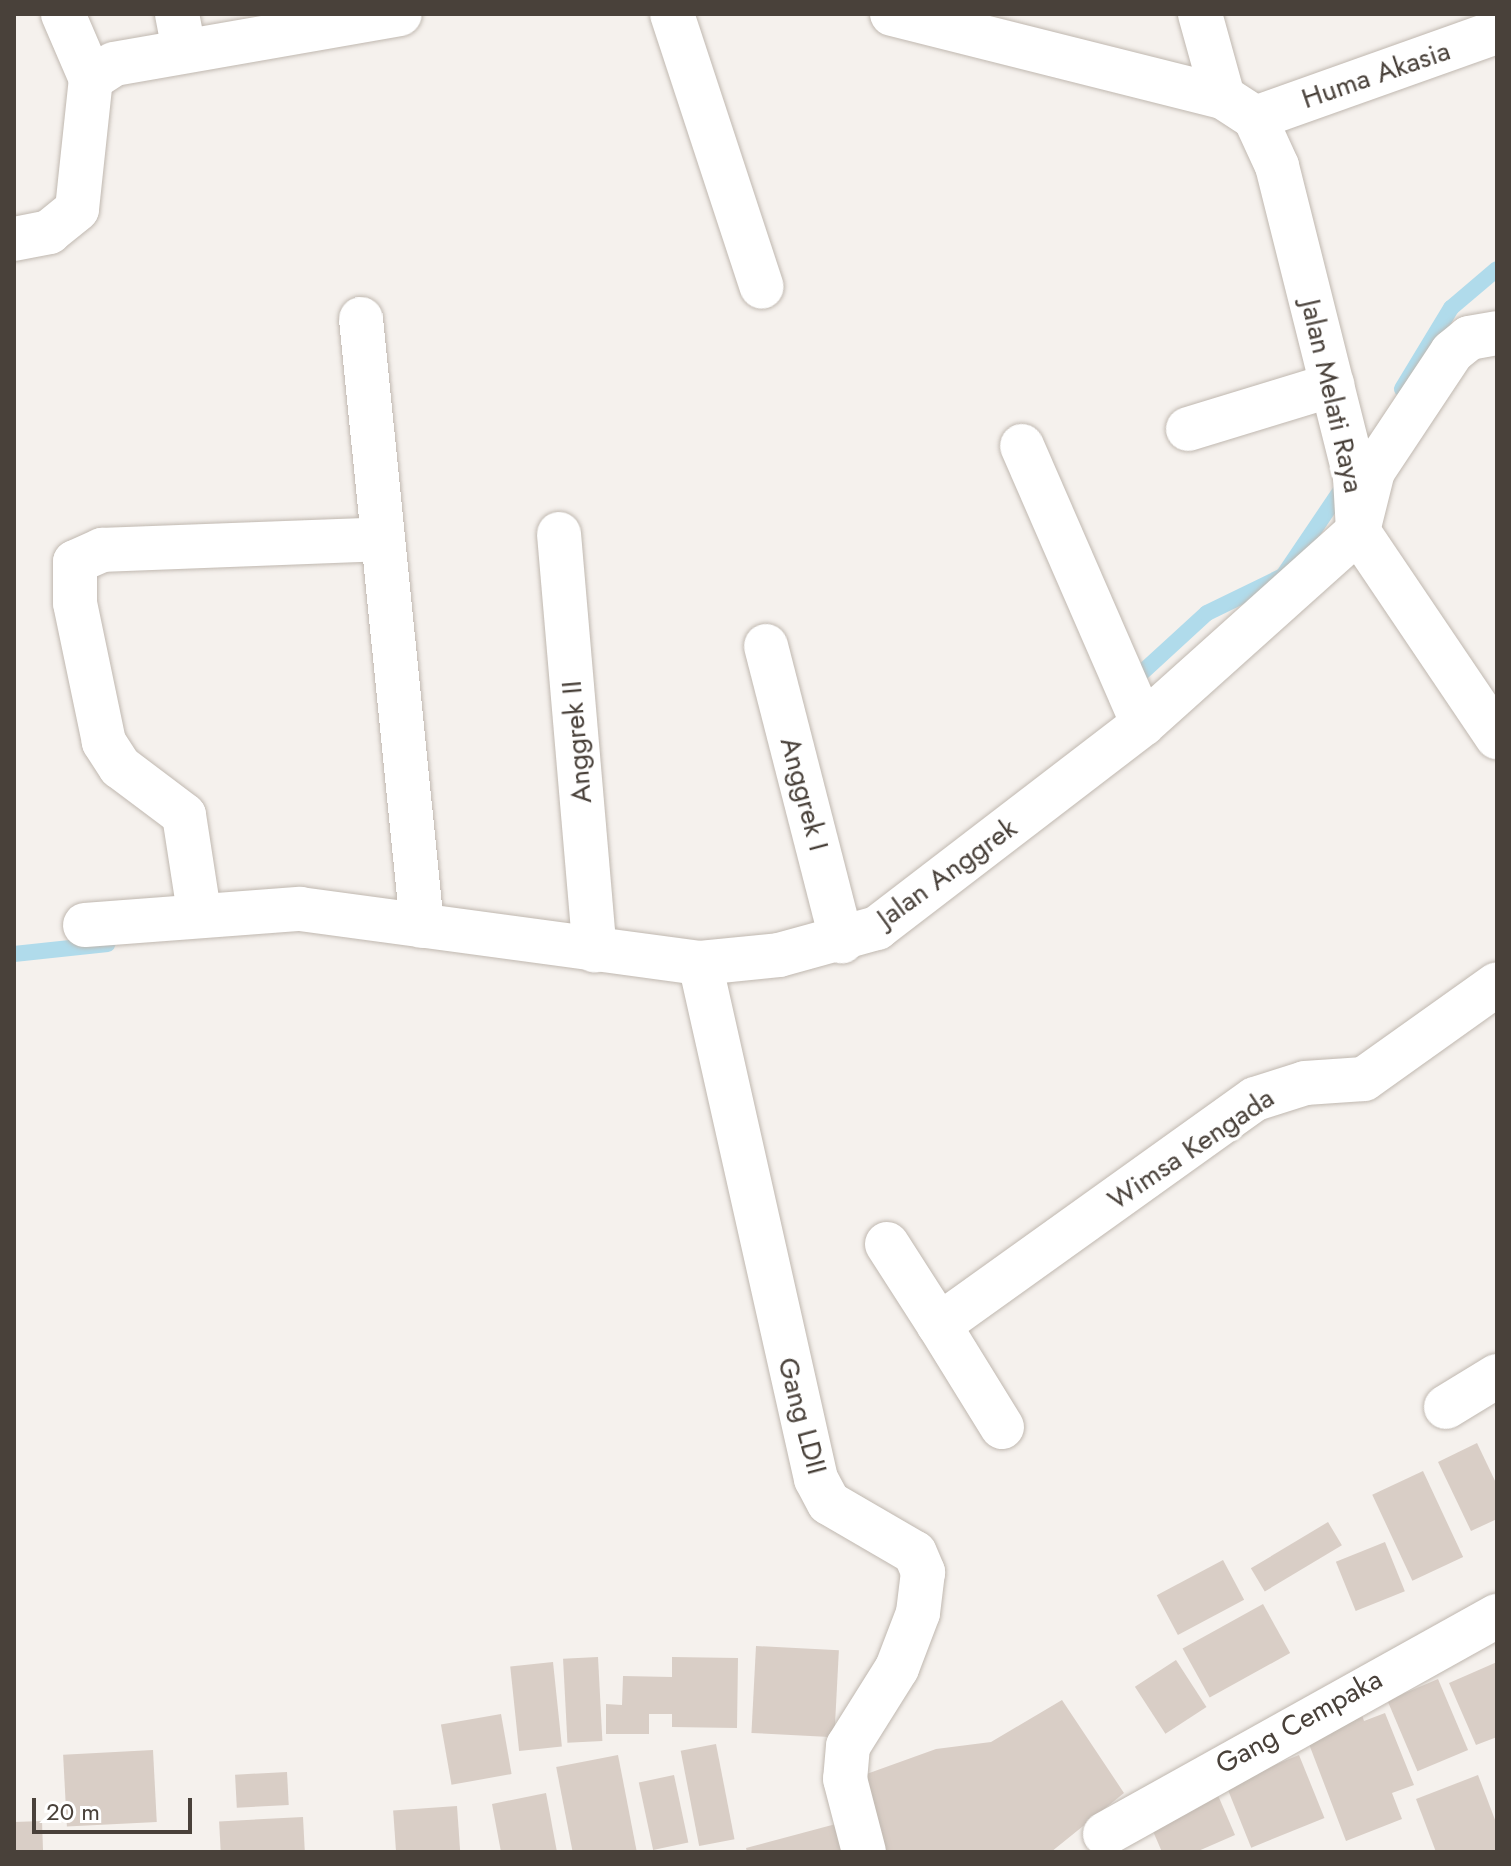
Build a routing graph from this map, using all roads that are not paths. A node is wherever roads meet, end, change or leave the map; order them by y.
1 (63, 14) edge
2 (400, 14) edge
3 (672, 14) edge
4 (892, 14) edge
5 (1200, 14) edge
6 (180, 32) edge
7 (1497, 32) edge
8 (91, 79) junction
9 (1239, 107) junction
10 (14, 239) edge
11 (762, 287) dead end
12 (361, 319) dead end
13 (1497, 333) edge
14 (1332, 385) junction
15 (1188, 429) dead end
16 (1022, 446) dead end
17 (1358, 531) junction
18 (559, 534) dead end
19 (383, 539) junction
20 (766, 646) dead end
21 (1143, 724) junction
22 (1497, 737) edge
23 (199, 912) junction
24 (85, 925) dead end
25 (422, 926) junction
26 (842, 941) junction
27 (595, 950) junction
28 (700, 963) junction
29 (1497, 984) edge
30 (887, 1244) dead end
31 (939, 1325) junction
32 (1497, 1376) edge
33 (1446, 1407) dead end
34 (1002, 1427) dead end
35 (1497, 1616) edge
36 (1105, 1834) dead end
37 (864, 1852) edge

1 - 8 street
2 - 6 street
3 - 11 street
4 - 9 street
5 - 9 street, Jalan Melati Raya
6 - 8 street
7 - 9 street, Huma Akasia
8 - 10 street
9 - 14 street, Jalan Melati Raya
12 - 19 street
13 - 17 street
14 - 15 street
14 - 17 street, Jalan Melati Raya
16 - 21 street
17 - 21 street, Jalan Anggrek
17 - 22 street, Jalan Melati Raya
18 - 27 street, Anggrek II
19 - 23 street
19 - 25 street
20 - 26 street, Anggrek I
21 - 26 street, Jalan Anggrek
23 - 24 street, Jalan Anggrek
23 - 25 street, Jalan Anggrek
25 - 27 street, Jalan Anggrek
26 - 28 street, Jalan Anggrek
27 - 28 street, Jalan Anggrek
28 - 37 street, Gang LDII
29 - 31 street, Wimsa Kengada
30 - 31 street
31 - 34 street
32 - 33 street
35 - 36 street, Gang Cempaka

